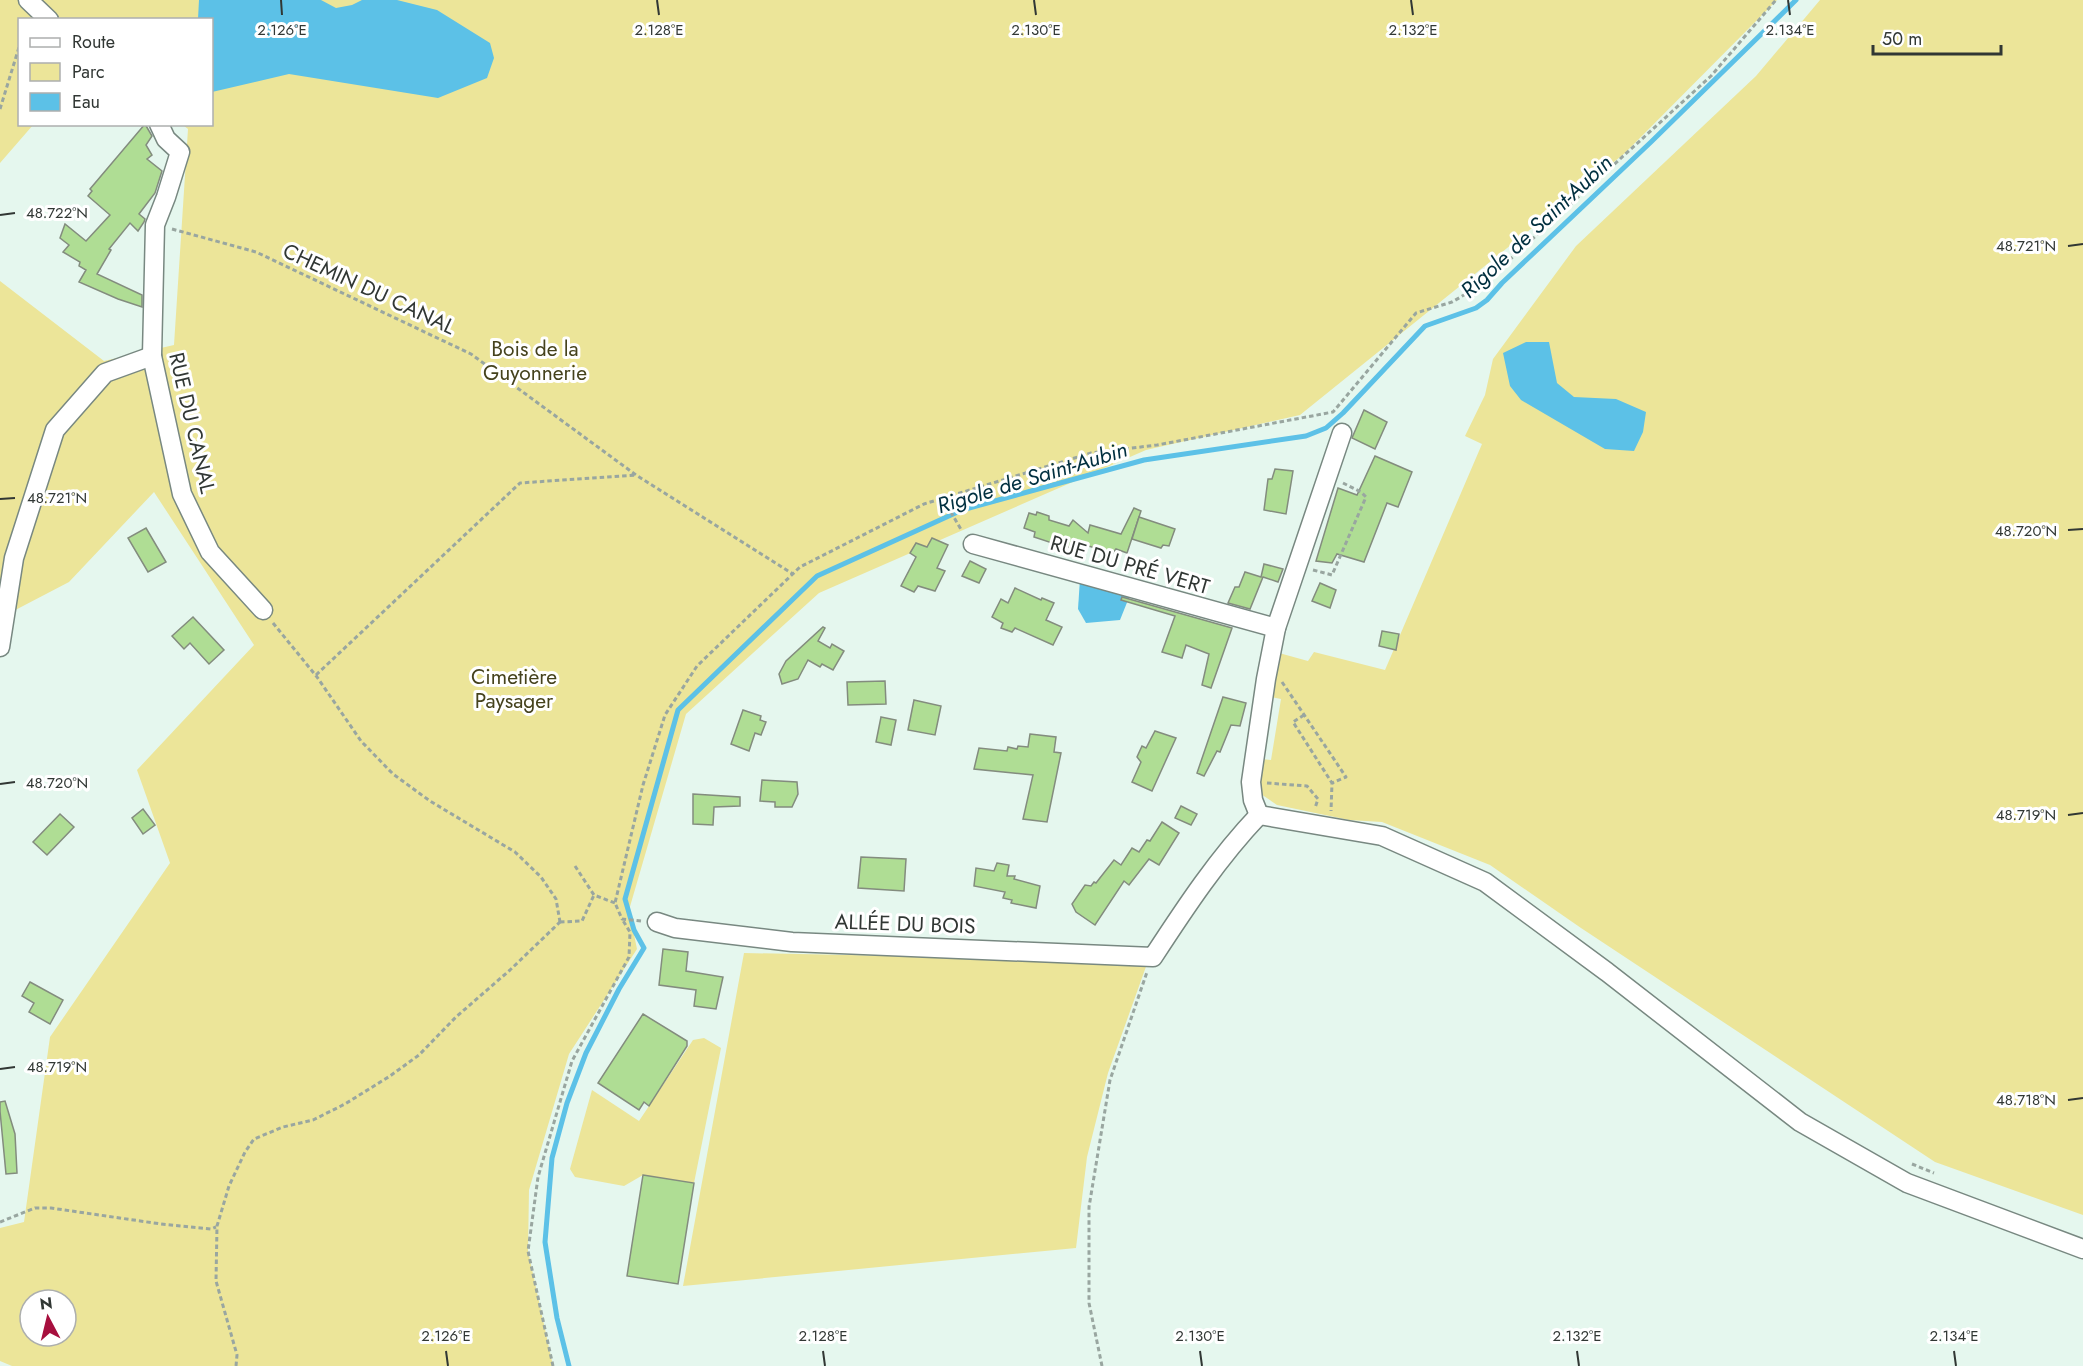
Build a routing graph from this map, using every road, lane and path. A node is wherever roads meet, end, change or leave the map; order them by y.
1 (28, 0) edge
2 (1776, 0) edge
3 (47, 18) edge
4 (18, 50) edge
5 (0, 109) edge
6 (160, 126) edge
7 (155, 225) junction
8 (152, 356) junction
9 (1342, 433) dead end
10 (636, 475) junction
11 (1328, 476) junction
12 (943, 498) junction
13 (967, 537) joint
14 (1297, 567) junction
15 (793, 574) junction
16 (263, 610) joint
17 (1276, 628) junction
18 (0, 647) edge
19 (1267, 670) junction
20 (316, 675) junction
21 (1304, 715) junction
22 (1332, 783) junction
23 (1331, 813) dead end
24 (1259, 815) junction
25 (575, 866) dead end
26 (594, 895) junction
27 (615, 903) junction
28 (560, 922) junction
29 (657, 922) dead end
30 (1153, 957) junction
31 (0, 1222) edge
32 (217, 1226) junction
33 (2083, 1249) edge
34 (236, 1366) edge
35 (553, 1366) edge
36 (1102, 1366) edge

1 - 3 street
2 - 12 path
4 - 5 path
6 - 7 street, RUE DU CANAL
7 - 8 street, RUE DU CANAL
7 - 10 path, CHEMIN DU CANAL
8 - 16 street, RUE DU CANAL
8 - 18 street
9 - 11 street
10 - 15 path, CHEMIN DU CANAL
10 - 20 path
11 - 14 street
11 - 14 path
12 - 13 path
12 - 15 path
13 - 17 street, RUE DU PRÉ VERT
14 - 17 street
15 - 27 path
16 - 20 path
17 - 19 street
19 - 21 path
19 - 24 street
20 - 28 path
21 - 22 path
21 - 22 path
22 - 23 path
24 - 30 street
24 - 33 street
25 - 26 path
26 - 27 path
26 - 28 path
27 - 35 path
28 - 32 path
29 - 30 street, ALLÉE DU BOIS
30 - 36 path
31 - 32 path
32 - 34 path

